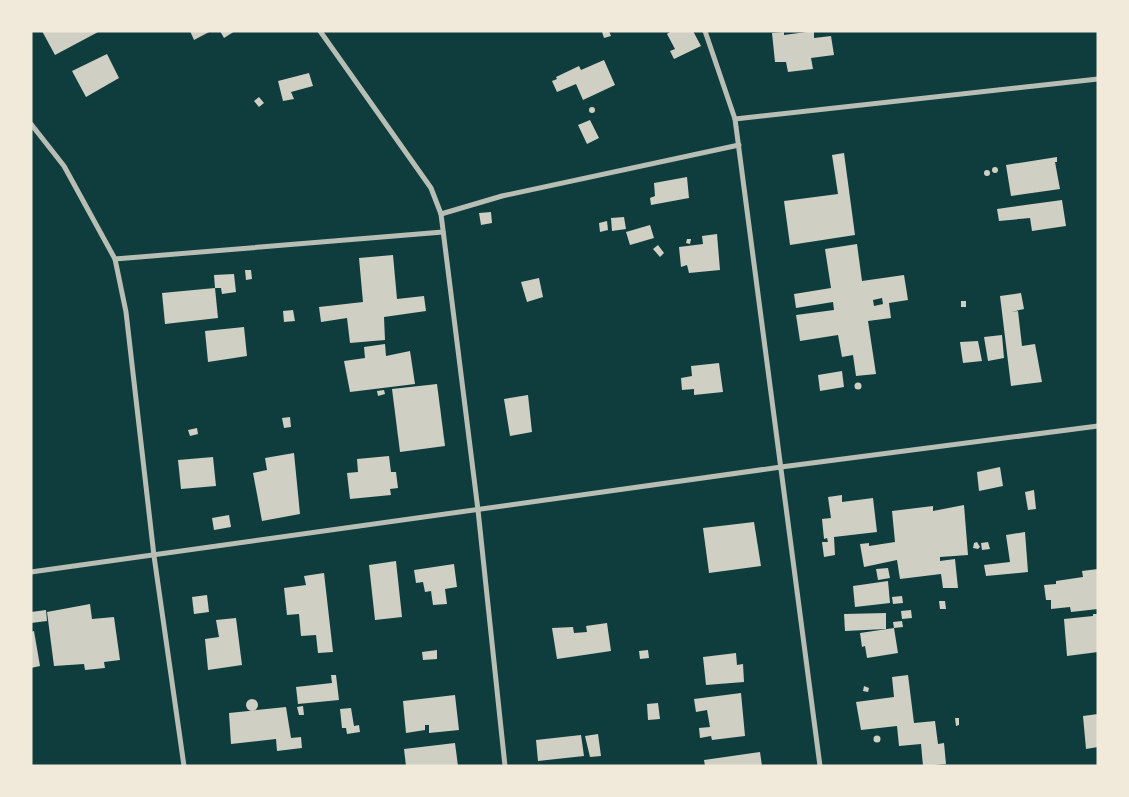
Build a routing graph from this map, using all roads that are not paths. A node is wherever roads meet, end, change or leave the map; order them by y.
1 (320, 31) edge
2 (705, 31) edge
3 (1098, 79) edge
4 (736, 119) junction
5 (31, 124) edge
6 (739, 145) junction
7 (441, 214) junction
8 (443, 232) junction
9 (115, 259) junction
10 (1098, 426) edge
11 (781, 467) junction
12 (478, 510) junction
13 (154, 556) junction
14 (31, 572) edge
15 (184, 766) edge
16 (505, 766) edge
17 (820, 766) edge

1 - 7 street
2 - 4 street
3 - 4 street
4 - 6 street
5 - 9 street
6 - 7 street
6 - 11 street
7 - 8 street
8 - 9 street
8 - 12 street
9 - 13 street
10 - 11 street
11 - 12 street
11 - 17 street
12 - 13 street
12 - 16 street
13 - 14 street
13 - 15 street

